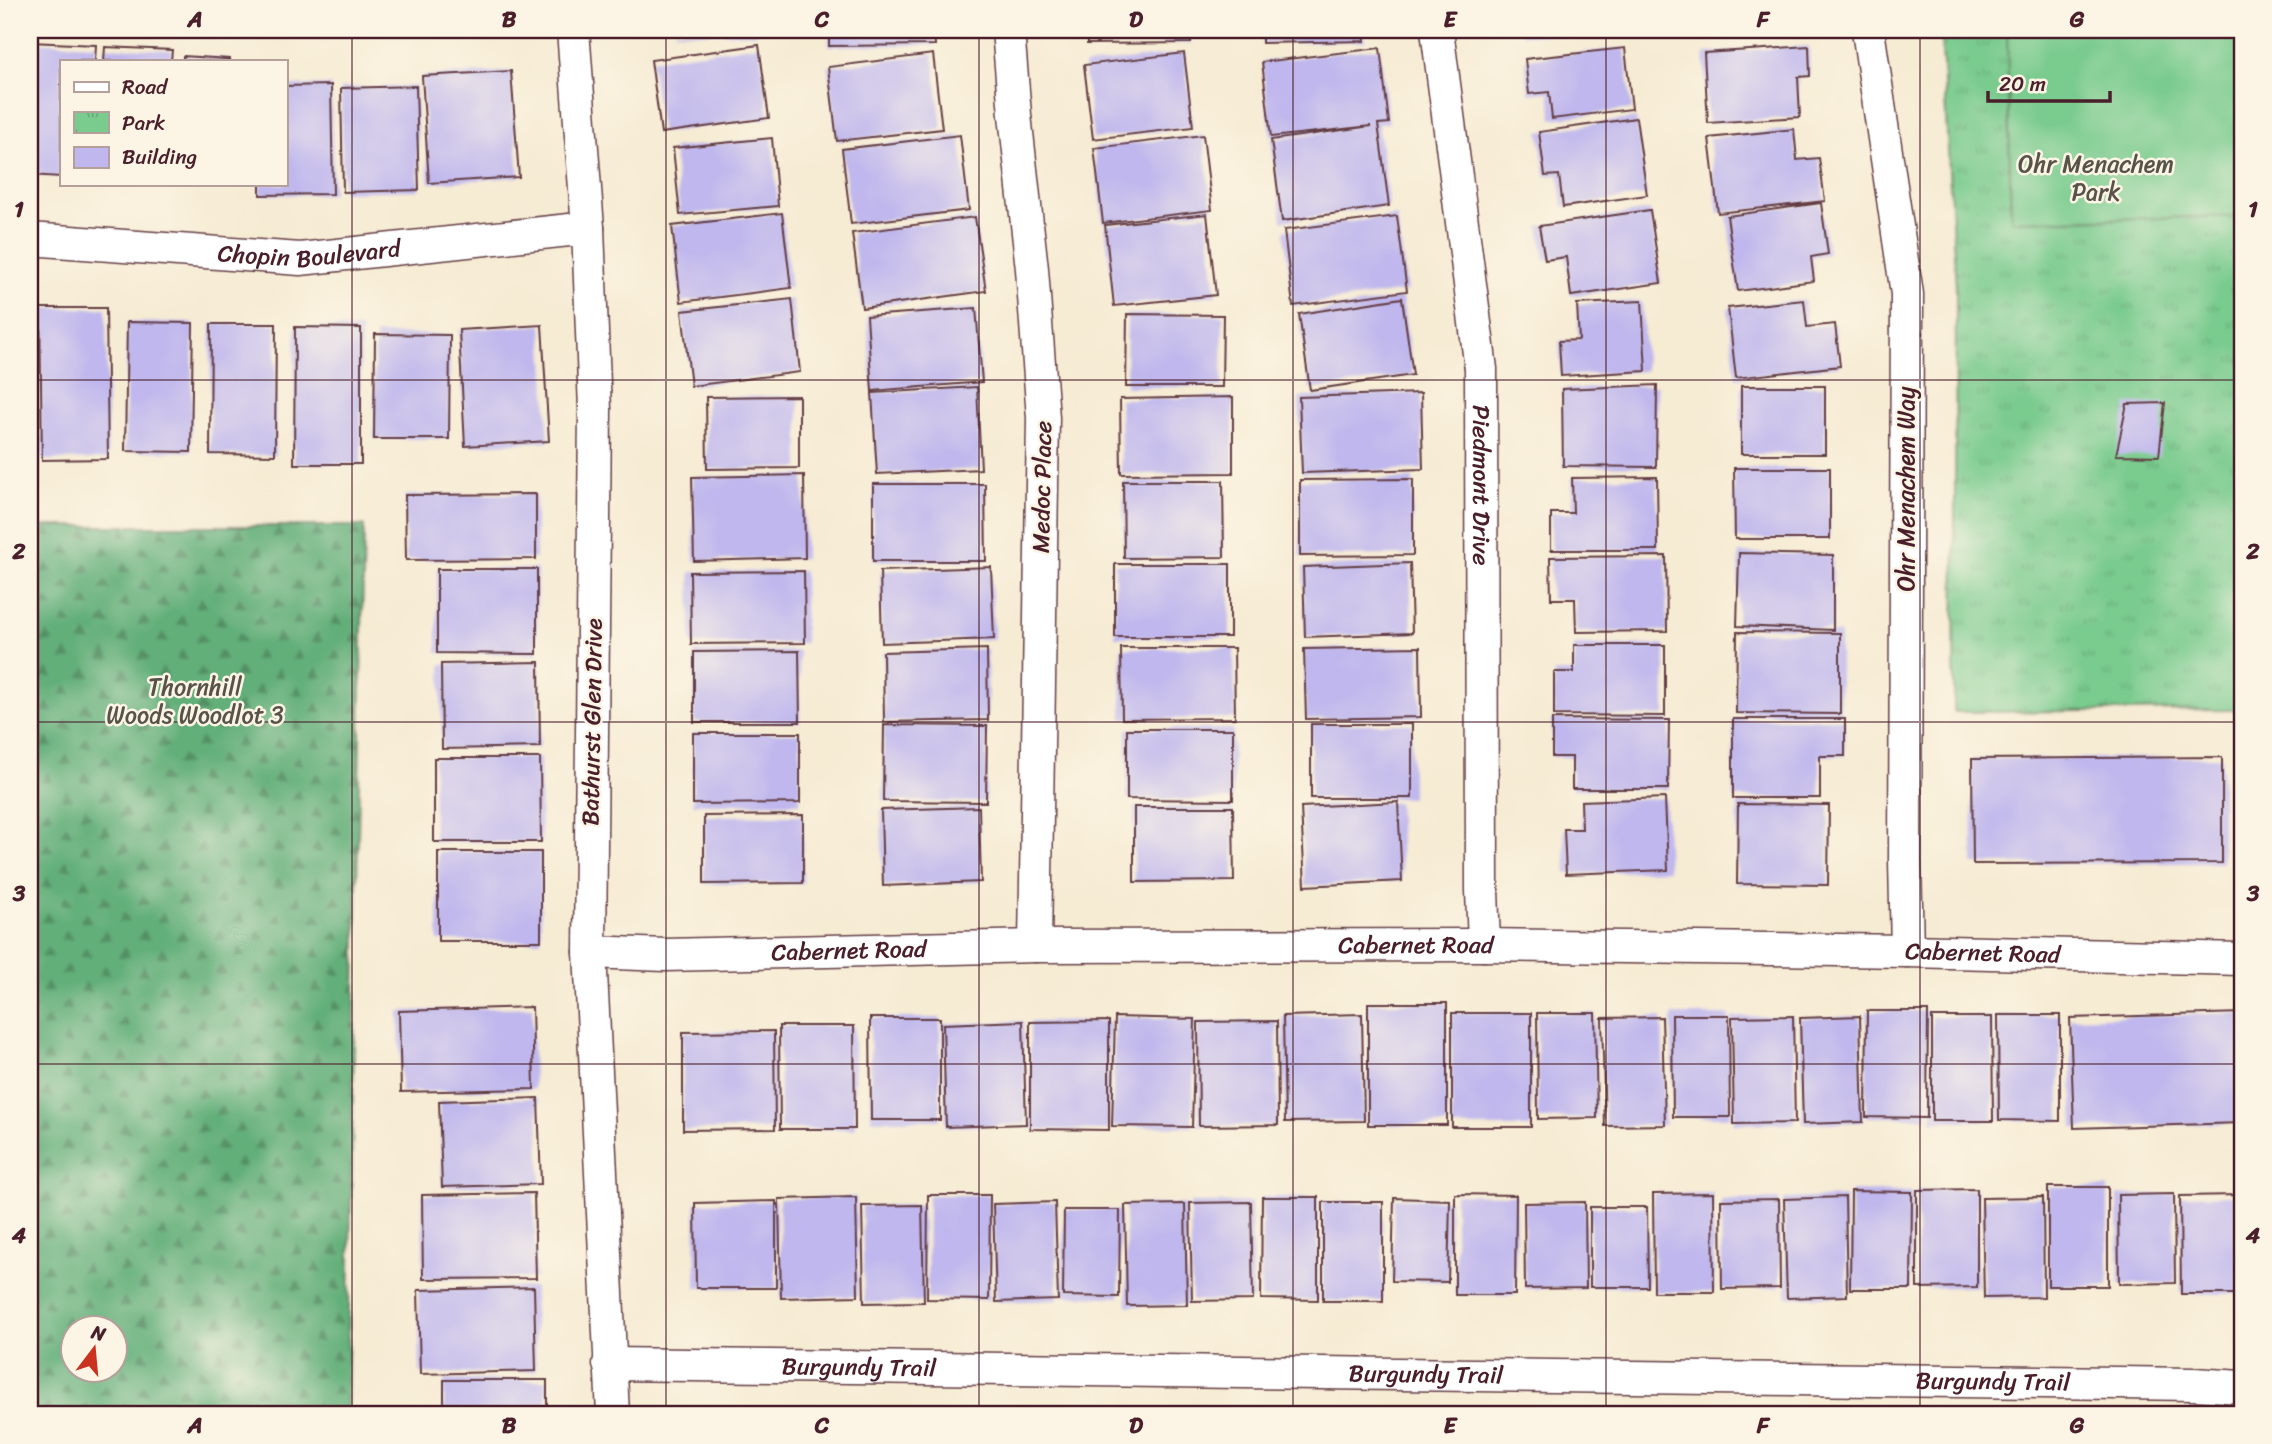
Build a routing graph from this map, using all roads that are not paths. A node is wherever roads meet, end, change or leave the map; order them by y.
1 (573, 30) edge
2 (1008, 30) edge
3 (1437, 30) edge
4 (1868, 30) edge
5 (588, 228) junction
6 (30, 239) edge
7 (1484, 945) junction
8 (1035, 946) junction
9 (1907, 951) junction
10 (590, 952) junction
11 (2242, 959) edge
12 (609, 1364) junction
13 (2242, 1387) edge
14 (613, 1414) edge

1 - 5 street, Bathurst Glen Drive
2 - 8 street, Medoc Place
3 - 7 street, Piedmont Drive
4 - 9 street, Ohr Menachem Way
5 - 6 street, Chopin Boulevard
5 - 10 street, Bathurst Glen Drive
7 - 8 street, Cabernet Road
7 - 9 street, Cabernet Road
8 - 10 street, Cabernet Road
9 - 11 street, Cabernet Road
10 - 12 street, Bathurst Glen Drive
12 - 13 street, Burgundy Trail
12 - 14 street, Bathurst Glen Drive

